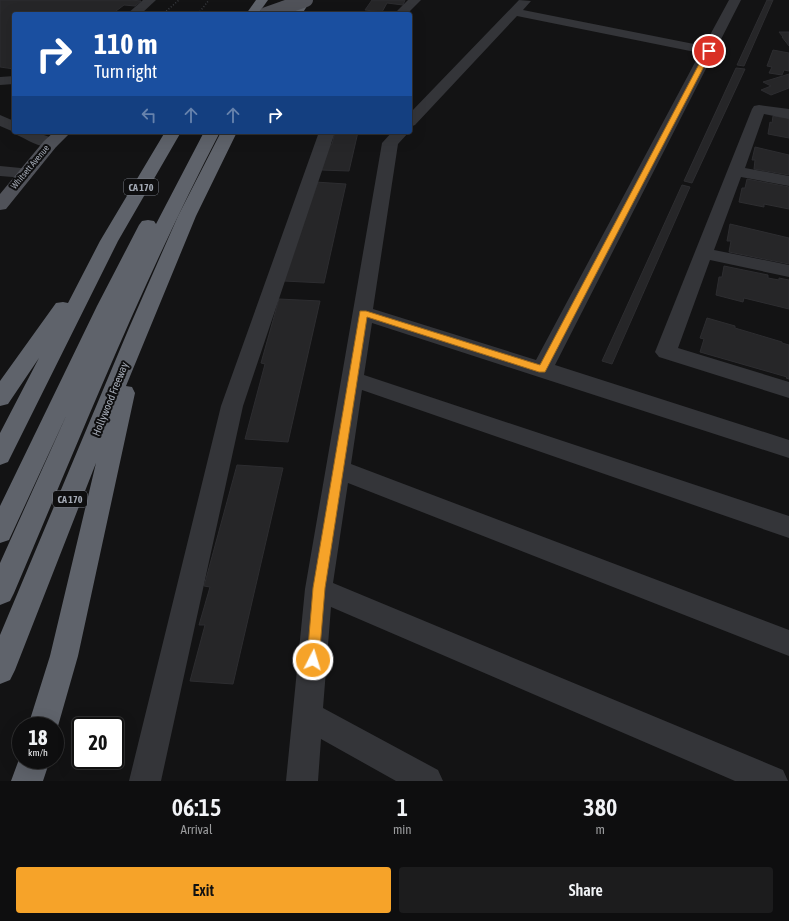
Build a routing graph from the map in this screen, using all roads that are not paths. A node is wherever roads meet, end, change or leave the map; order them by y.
1 (150, 0) edge
2 (262, 0) edge
3 (282, 0) edge
4 (292, 0) edge
5 (305, 0) edge
6 (416, 0) edge
7 (527, 0) edge
8 (735, 0) edge
9 (135, 12) edge
10 (253, 12) edge
11 (272, 12) edge
12 (273, 12) edge
13 (283, 12) edge
14 (297, 12) edge
15 (402, 12) edge
16 (514, 12) junction
17 (709, 51) junction
18 (12, 80) edge
19 (0, 81) edge
20 (789, 114) edge
21 (0, 120) edge
22 (412, 120) edge
23 (12, 126) edge
24 (27, 134) edge
25 (61, 134) edge
26 (172, 134) edge
27 (195, 134) edge
28 (211, 134) edge
29 (228, 134) edge
30 (326, 134) edge
31 (399, 134) edge
32 (50, 144) junction
33 (0, 171) edge
34 (734, 171) junction
35 (25, 173) junction
36 (789, 181) edge
37 (0, 205) edge
38 (110, 241) junction
39 (703, 253) junction
40 (789, 271) edge
41 (363, 313) junction
42 (139, 328) junction
43 (542, 369) junction
44 (353, 379) junction
45 (789, 390) edge
46 (0, 398) edge
47 (789, 450) edge
48 (0, 456) edge
49 (338, 469) junction
50 (789, 527) edge
51 (0, 532) edge
52 (319, 588) junction
53 (0, 593) edge
54 (789, 643) edge
55 (0, 670) edge
56 (309, 716) junction
57 (46, 717) edge
58 (31, 769) edge
59 (27, 781) edge
60 (145, 781) edge
61 (302, 781) edge
62 (427, 781) edge
63 (772, 781) edge

1 - 9 street
2 - 10 highway
3 - 12 highway
4 - 13 highway
5 - 11 main road, bridge
5 - 14 highway
6 - 15 street
7 - 16 street
8 - 17 street
16 - 17 street
16 - 22 street
17 - 43 street
18 - 19 street
20 - 34 street
21 - 23 street
24 - 32 street
25 - 32 main road, Whitsett Avenue
26 - 38 highway, CA 170
27 - 51 highway
28 - 53 highway
29 - 42 highway, Hollywood Freeway / CA 170
30 - 60 street
31 - 41 street
32 - 35 main road, Whitsett Avenue
33 - 35 street
34 - 36 street
34 - 39 street
35 - 37 main road, Whitsett Avenue
38 - 46 highway
38 - 48 highway, CA 170
39 - 40 street
39 - 45 street
41 - 43 street
41 - 44 street
42 - 55 highway, Hollywood Freeway / CA 170
42 - 57 highway
43 - 47 street
44 - 49 street
44 - 50 street
49 - 52 street
49 - 54 street
52 - 56 street
52 - 63 street
56 - 61 street
56 - 62 street
58 - 59 highway

